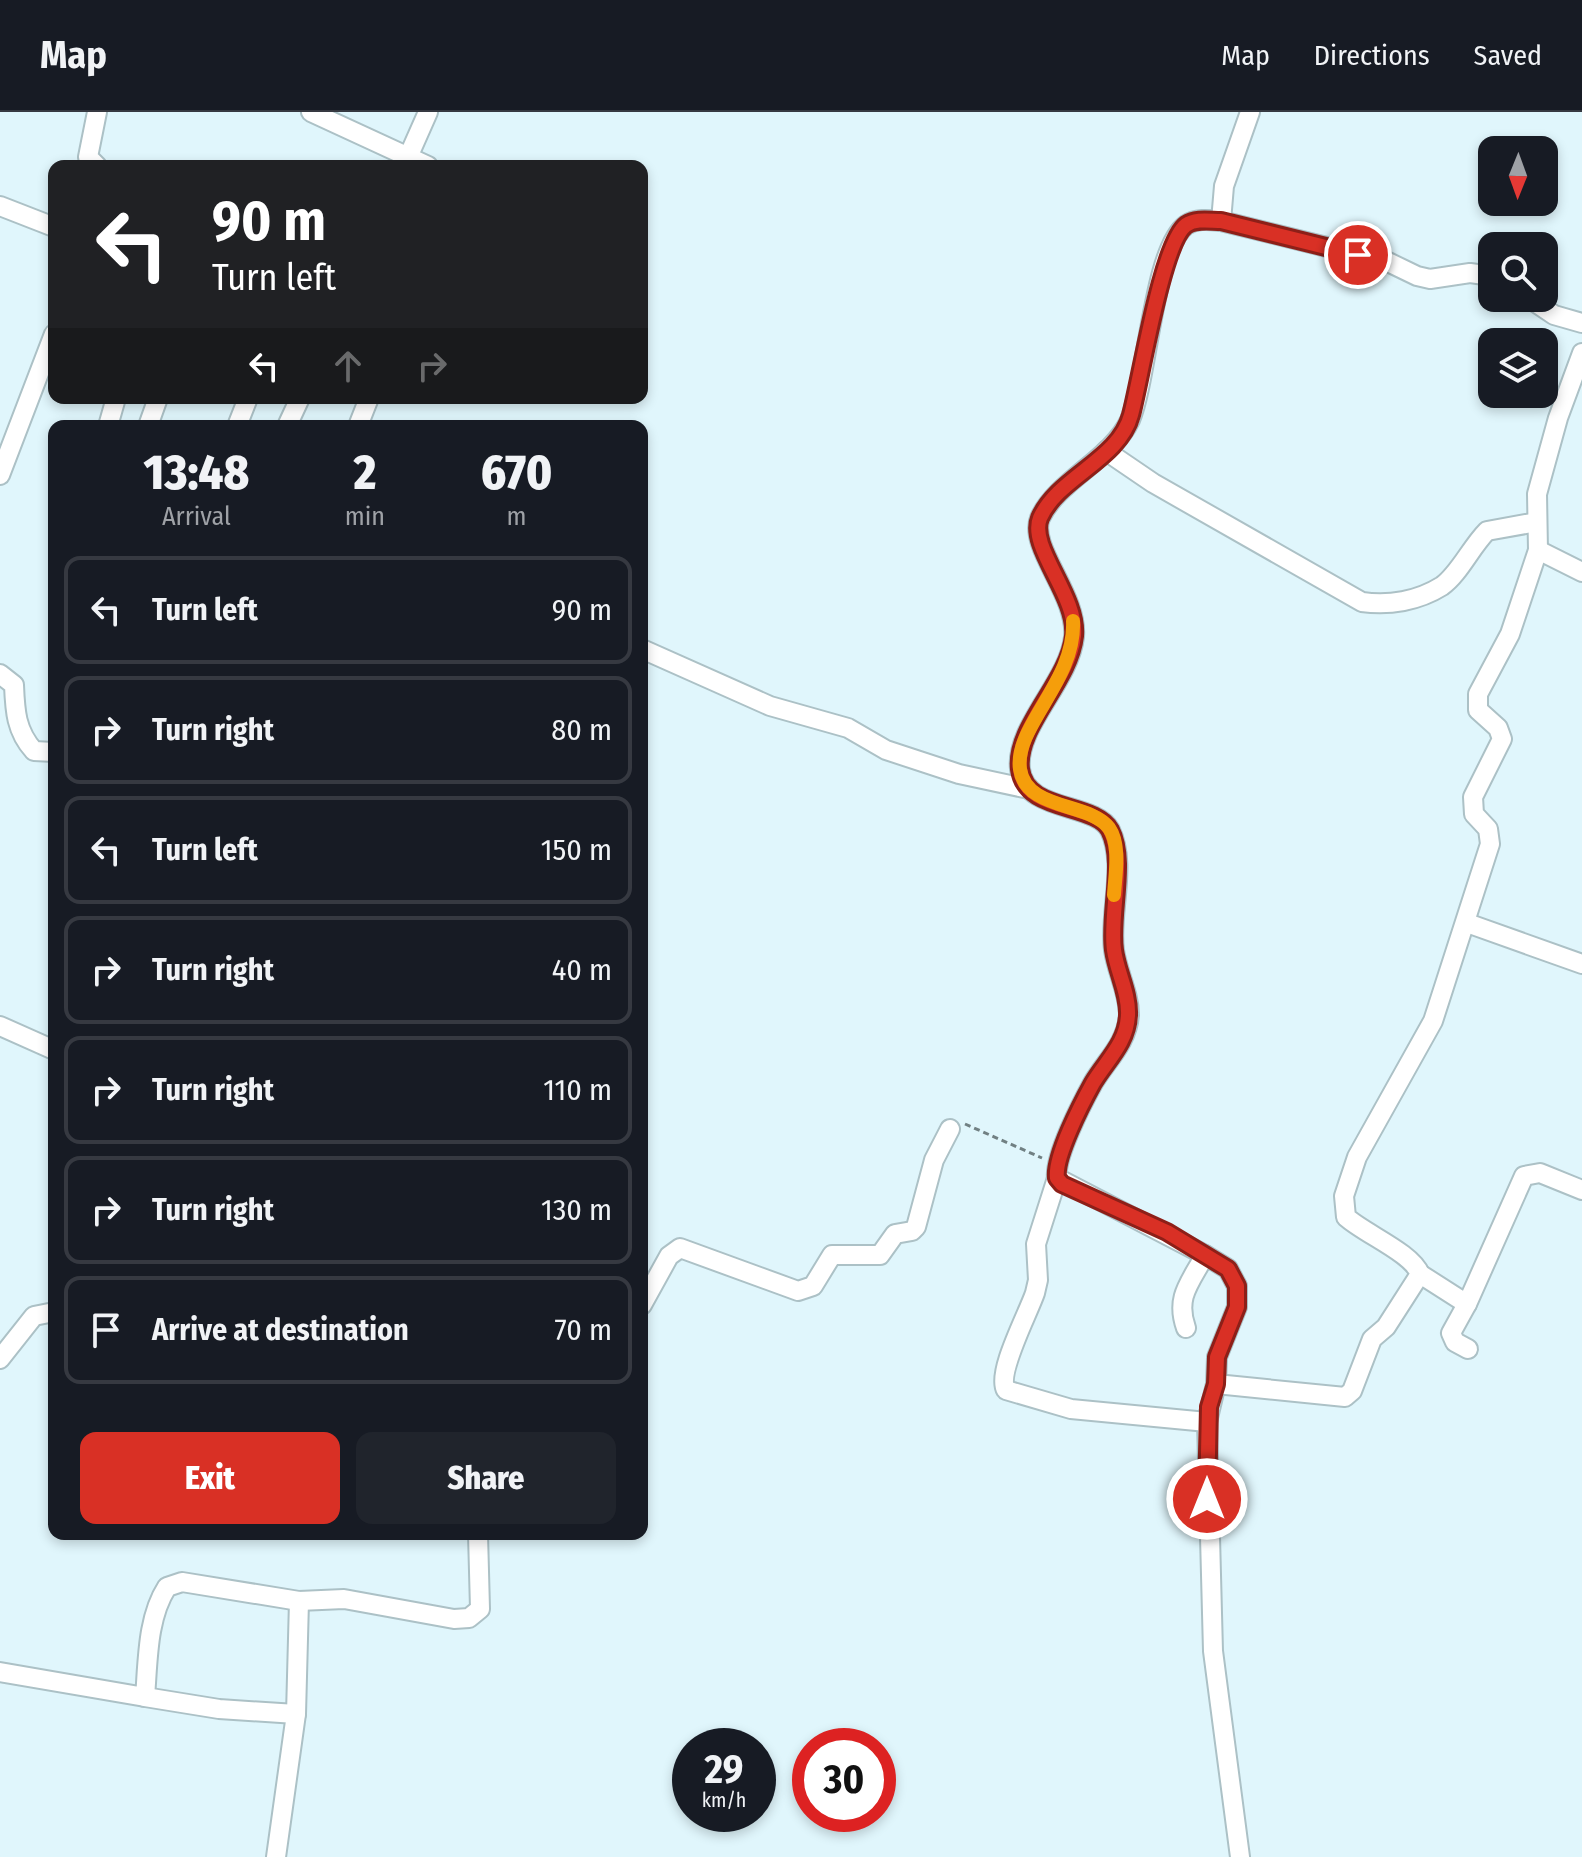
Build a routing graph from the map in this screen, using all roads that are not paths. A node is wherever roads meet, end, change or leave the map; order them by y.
1 (97, 112) edge
2 (311, 112) edge
3 (428, 112) edge
4 (1250, 112) edge
5 (91, 160) edge
6 (406, 160) edge
7 (0, 206) edge
8 (1221, 221) junction
9 (48, 225) edge
10 (1478, 274) edge
11 (1550, 312) edge
12 (1582, 323) edge
13 (48, 350) edge
14 (1582, 353) edge
15 (1106, 451) junction
16 (0, 475) edge
17 (1537, 522) junction
18 (1538, 550) junction
19 (1582, 572) edge
20 (648, 652) edge
21 (0, 674) edge
22 (48, 752) edge
23 (1029, 789) junction
24 (1467, 923) junction
25 (1582, 964) edge
26 (0, 1026) edge
27 (48, 1047) edge
28 (950, 1129) road end
29 (1057, 1171) junction
30 (1582, 1190) edge
31 (1205, 1255) junction
32 (1420, 1274) junction
33 (648, 1294) edge
34 (1467, 1304) junction
35 (48, 1313) edge
36 (1186, 1328) dead end
37 (1468, 1349) dead end
38 (0, 1359) edge
39 (1216, 1384) junction
40 (1207, 1422) junction
41 (478, 1540) edge
42 (299, 1601) junction
43 (0, 1672) edge
44 (145, 1697) junction
45 (296, 1714) junction
46 (276, 1857) edge
47 (1240, 1857) edge

1 - 5 street
2 - 6 street
3 - 6 street
4 - 8 street
7 - 9 street
8 - 10 street
8 - 15 street
11 - 12 street
13 - 16 street
14 - 17 street
15 - 17 street
15 - 23 street
17 - 18 street
18 - 19 street
18 - 24 street
20 - 23 street
21 - 22 street
23 - 29 street
24 - 25 street
24 - 32 street
26 - 27 street
28 - 33 street
29 - 31 street
29 - 40 street
30 - 34 street
31 - 36 street
31 - 39 street
32 - 34 street
32 - 39 street
34 - 37 street
35 - 38 street
39 - 40 street
40 - 47 street
41 - 42 street
42 - 44 street
42 - 45 street
43 - 44 street
44 - 45 street
45 - 46 street

